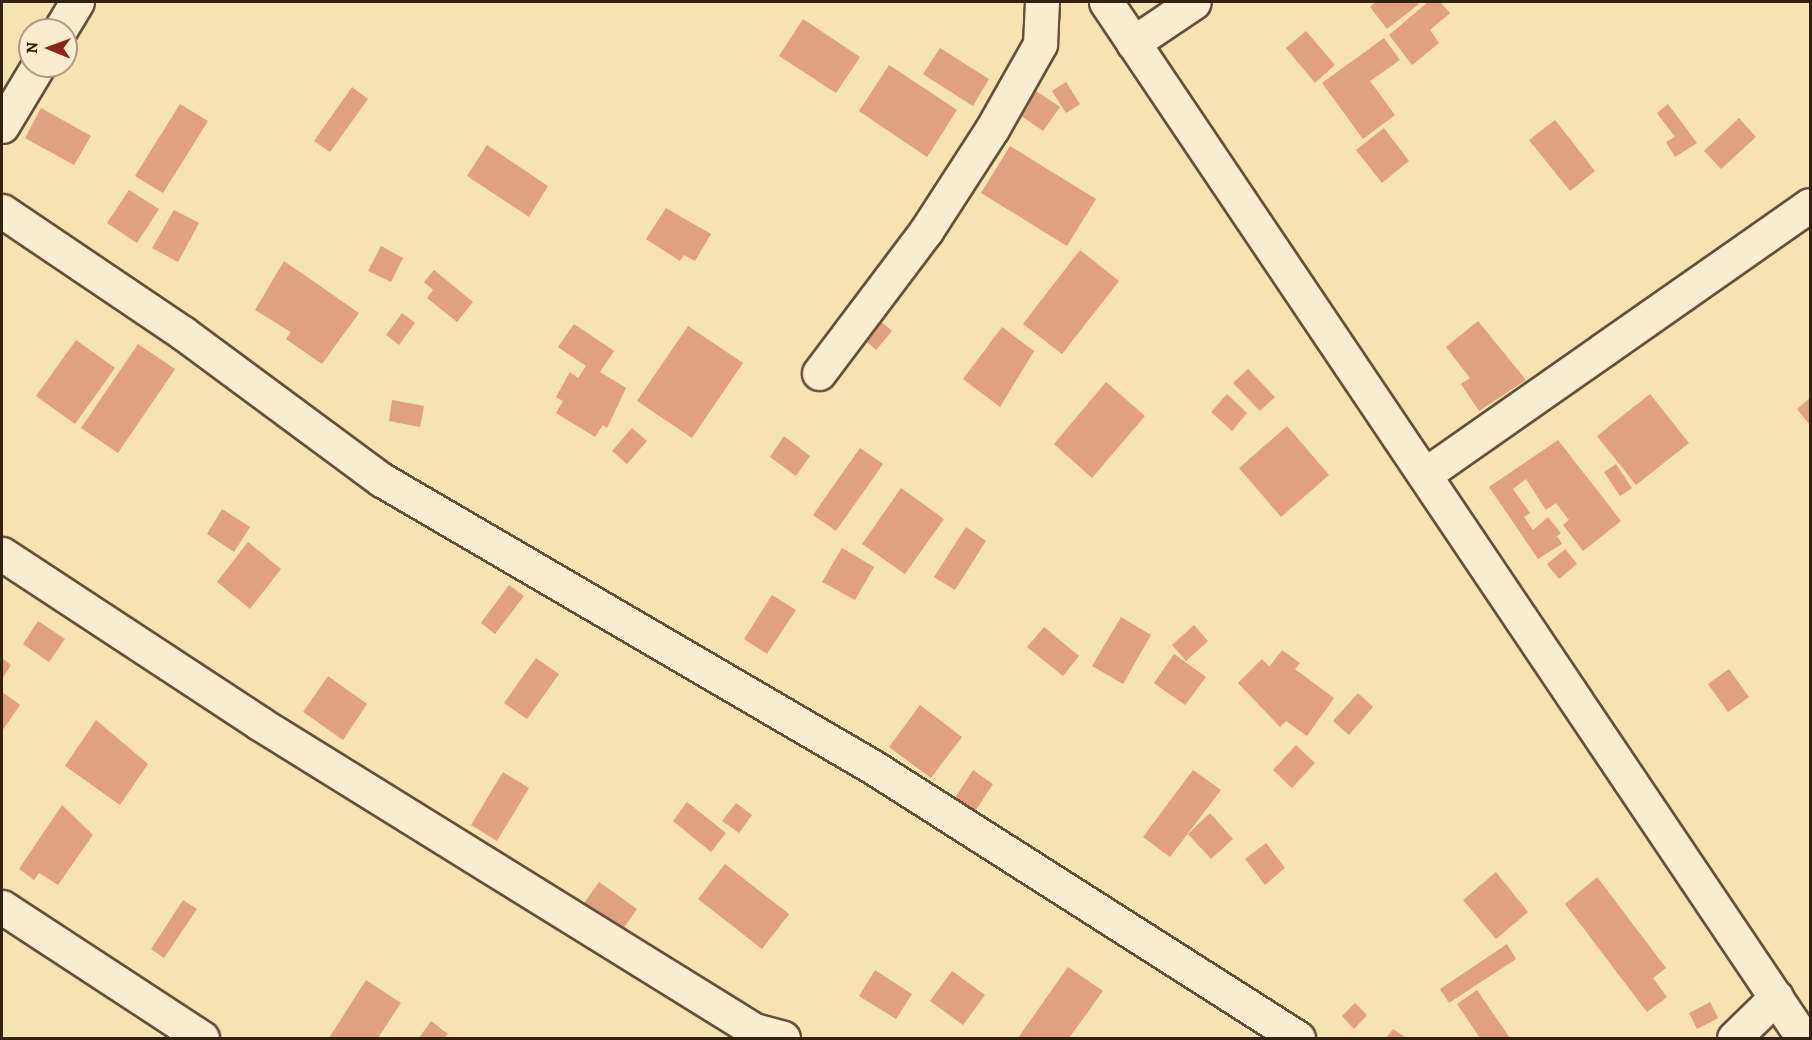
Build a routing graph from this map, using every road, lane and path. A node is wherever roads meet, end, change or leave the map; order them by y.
1 (77, 2) edge
2 (1042, 2) edge
3 (1106, 2) edge
4 (1194, 2) edge
5 (67, 18) edge
6 (1133, 43) junction
7 (31, 78) edge
8 (2, 126) edge
9 (1810, 205) edge
10 (2, 211) edge
11 (819, 373) dead end
12 (1427, 473) junction
13 (2, 554) edge
14 (2, 907) edge
15 (1776, 997) junction
16 (202, 1038) edge
17 (783, 1038) edge
18 (1299, 1038) edge
19 (1734, 1038) edge
20 (1803, 1038) edge

1 - 5 street
2 - 11 street
3 - 6 street
4 - 6 street
6 - 12 street
7 - 8 street
9 - 12 street
10 - 18 street
12 - 15 street
13 - 17 street
14 - 16 street
15 - 19 street
15 - 20 street

